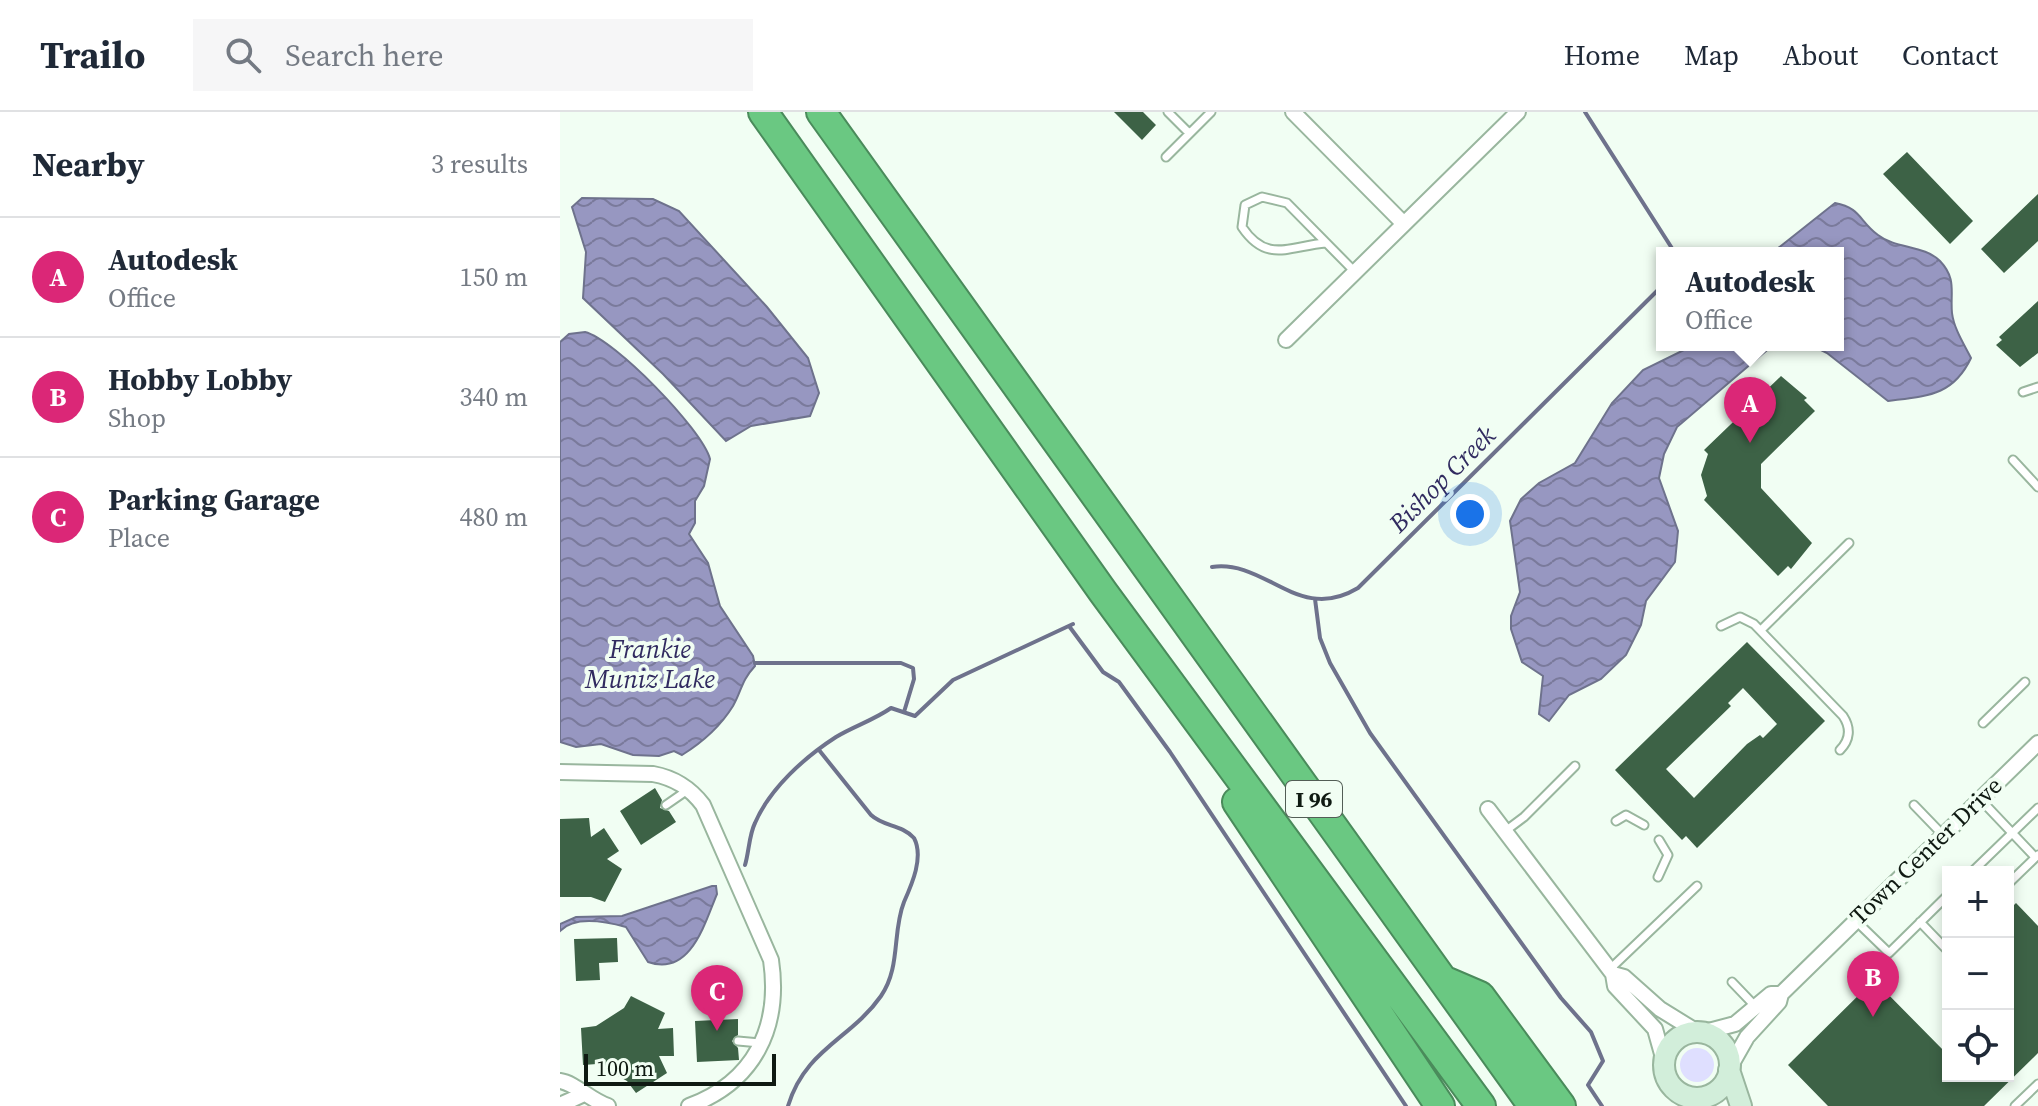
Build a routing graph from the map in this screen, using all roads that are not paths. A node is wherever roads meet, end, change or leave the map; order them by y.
1 (763, 112) edge
2 (821, 112) edge
3 (1168, 112) edge
4 (1211, 112) edge
5 (1293, 112) edge
6 (1518, 112) edge
7 (1189, 133) junction
8 (1166, 157) dead end
9 (1404, 224) junction
10 (1326, 243) junction
11 (1355, 272) junction
12 (1286, 340) dead end
13 (2038, 387) edge
14 (2023, 392) dead end
15 (2013, 460) dead end
16 (2038, 487) edge
17 (1849, 543) dead end
18 (1103, 592) junction
19 (1721, 626) dead end
20 (1761, 630) junction
21 (2025, 682) dead end
22 (1983, 723) dead end
23 (2038, 743) edge
24 (1840, 750) dead end
25 (1575, 766) dead end
26 (560, 772) edge
27 (689, 789) junction
28 (1980, 799) junction
29 (666, 805) dead end
30 (1914, 805) dead end
31 (2038, 808) edge
32 (1488, 809) dead end
33 (1616, 821) dead end
34 (1644, 825) dead end
35 (1504, 832) junction
36 (2012, 833) junction
37 (1942, 834) junction
38 (1659, 840) dead end
39 (2037, 856) edge
40 (1978, 866) edge
41 (1658, 877) dead end
42 (2014, 878) edge
43 (1697, 886) dead end
44 (1942, 901) edge
45 (1855, 919) junction
46 (1920, 922) junction
47 (1942, 945) edge
48 (1611, 972) junction
49 (1444, 980) junction
50 (1732, 982) dead end
51 (1781, 994) junction
52 (1756, 1008) junction
53 (1700, 1033) junction
54 (738, 1041) dead end
55 (762, 1043) junction
56 (1664, 1061) junction
57 (1730, 1068) junction
58 (560, 1081) edge
59 (2038, 1084) edge
60 (582, 1095) junction
61 (1702, 1102) edge
62 (560, 1105) edge
63 (608, 1106) edge
64 (689, 1106) edge
65 (1440, 1106) edge
66 (1481, 1106) edge
67 (1533, 1106) edge
68 (1561, 1106) edge
69 (1741, 1106) edge
70 (2015, 1106) edge

1 - 18 highway, I 96
2 - 49 highway, I 96
3 - 7 lane
4 - 7 lane
5 - 9 street
6 - 9 street
7 - 8 lane
9 - 11 street
10 - 10 lane
10 - 11 lane
11 - 12 street
13 - 14 lane
15 - 16 lane
17 - 20 lane
18 - 65 highway
18 - 66 highway, I 96
19 - 20 lane
20 - 24 lane
21 - 22 lane
23 - 28 street, Town Center Drive
25 - 35 lane
26 - 27 street
27 - 29 lane
27 - 55 street
28 - 36 lane
28 - 37 street, Town Center Drive
30 - 37 lane
31 - 36 lane
32 - 35 street
33 - 34 lane
35 - 48 street
36 - 39 lane
36 - 40 lane
37 - 45 street, Town Center Drive
38 - 41 lane
39 - 42 lane
43 - 48 lane
44 - 46 lane
45 - 46 lane
45 - 51 street, Town Center Drive
46 - 47 lane
48 - 53 street
48 - 56 street
49 - 67 highway, I 96
49 - 68 highway
50 - 52 lane
51 - 52 street, Town Center Drive
51 - 57 street, Town Center Drive
52 - 53 street, Town Center Drive
53 - 56 street
53 - 57 street
54 - 55 lane
55 - 64 street
56 - 61 street
57 - 61 street
57 - 69 street
58 - 60 street
59 - 70 lane
60 - 62 street
60 - 63 street

